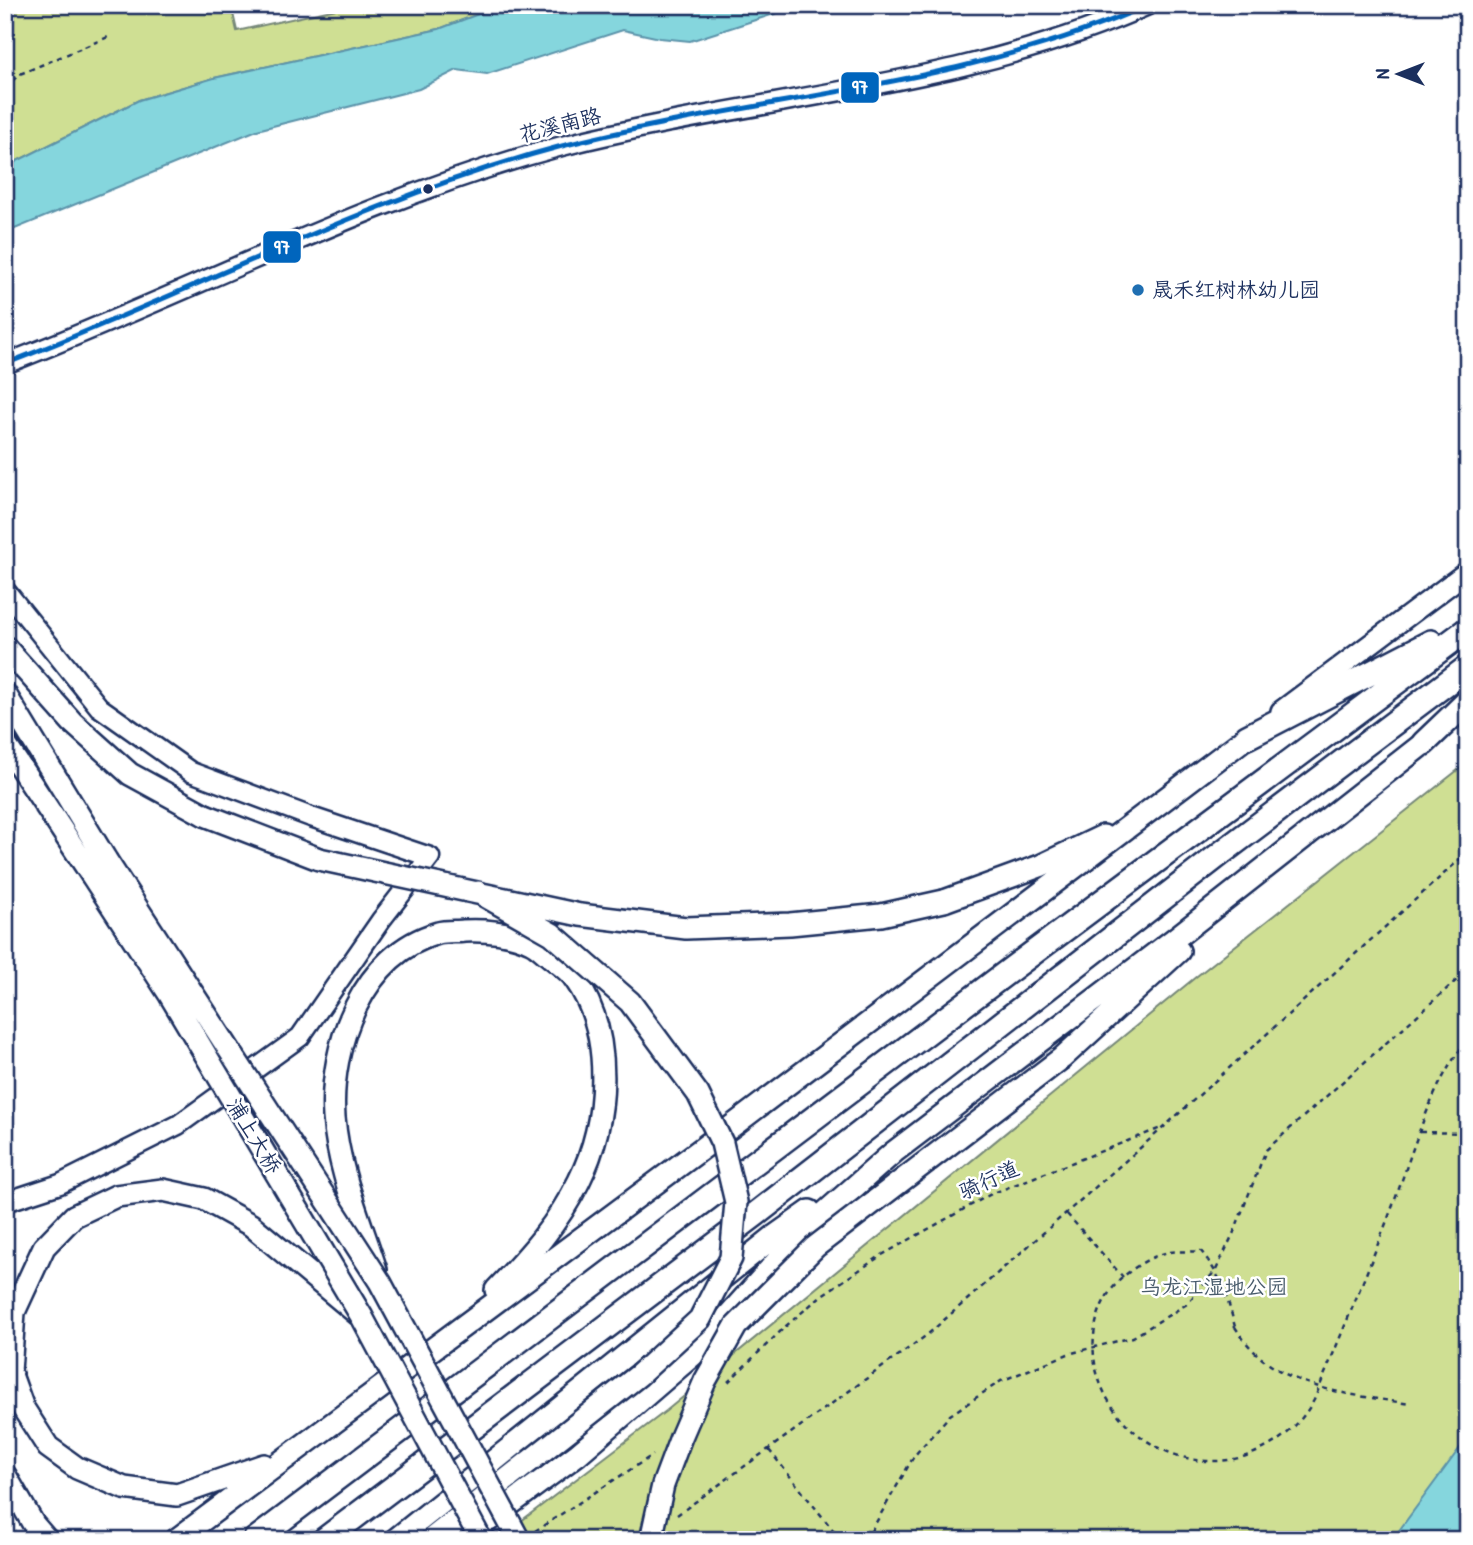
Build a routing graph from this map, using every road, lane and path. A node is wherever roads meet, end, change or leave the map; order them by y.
1 (1148, 5) edge
2 (108, 37) dead end
3 (5, 87) edge
4 (5, 365) edge
5 (1468, 571) edge
6 (5, 590) edge
7 (1468, 623) edge
8 (1468, 629) edge
9 (5, 647) edge
10 (1468, 667) edge
11 (5, 694) edge
12 (1468, 701) edge
13 (1468, 711) edge
14 (1247, 737) junction
15 (1424, 743) junction
16 (5, 744) edge
17 (1143, 817) junction
18 (1318, 824) junction
19 (1468, 852) edge
20 (99, 867) junction
21 (478, 892) junction
22 (1468, 970) edge
23 (1468, 1039) edge
24 (1164, 1127) junction
25 (1420, 1132) junction
26 (1468, 1133) edge
27 (894, 1152) junction
28 (5, 1202) edge
29 (1066, 1213) junction
30 (1216, 1269) junction
31 (1123, 1277) junction
32 (380, 1282) junction
33 (362, 1317) junction
34 (444, 1342) junction
35 (1092, 1348) junction
36 (721, 1389) dead end
37 (1409, 1404) dead end
38 (768, 1449) junction
39 (656, 1453) dead end
40 (282, 1459) junction
41 (5, 1475) edge
42 (673, 1518) dead end
43 (526, 1536) edge
44 (47, 1540) edge
45 (176, 1540) edge
46 (256, 1540) edge
47 (324, 1540) edge
48 (395, 1540) edge
49 (430, 1540) edge
50 (462, 1540) edge
51 (481, 1540) edge
52 (651, 1540) edge
53 (841, 1540) edge
54 (866, 1540) edge

1 - 4 street, 花溪南路
2 - 3 path
5 - 14 main road
6 - 28 street
7 - 14 highway
8 - 46 highway
9 - 21 main road, bridge
10 - 47 highway
11 - 20 main road
12 - 15 highway
13 - 15 main road
14 - 17 main road
15 - 18 main road
16 - 20 main road, 浦上大桥
17 - 21 main road, bridge
17 - 34 main road
18 - 27 main road
18 - 52 main road, bridge
19 - 24 path, 骑行道
20 - 32 main road, bridge
20 - 33 main road, 浦上大桥, bridge
21 - 49 main road, bridge
22 - 30 path
23 - 25 path
24 - 29 path
24 - 36 path, 骑行道
25 - 26 path
25 - 35 path
27 - 48 main road
27 - 50 main road
29 - 31 path
29 - 38 path
30 - 31 path
30 - 35 path
30 - 37 path, bridge
31 - 35 path
32 - 34 main road, bridge
32 - 43 main road, bridge
33 - 40 main road
33 - 51 main road, 浦上大桥, bridge
34 - 40 main road
35 - 54 path
38 - 42 path
38 - 53 path
39 - 43 path
40 - 45 main road
41 - 44 main road

